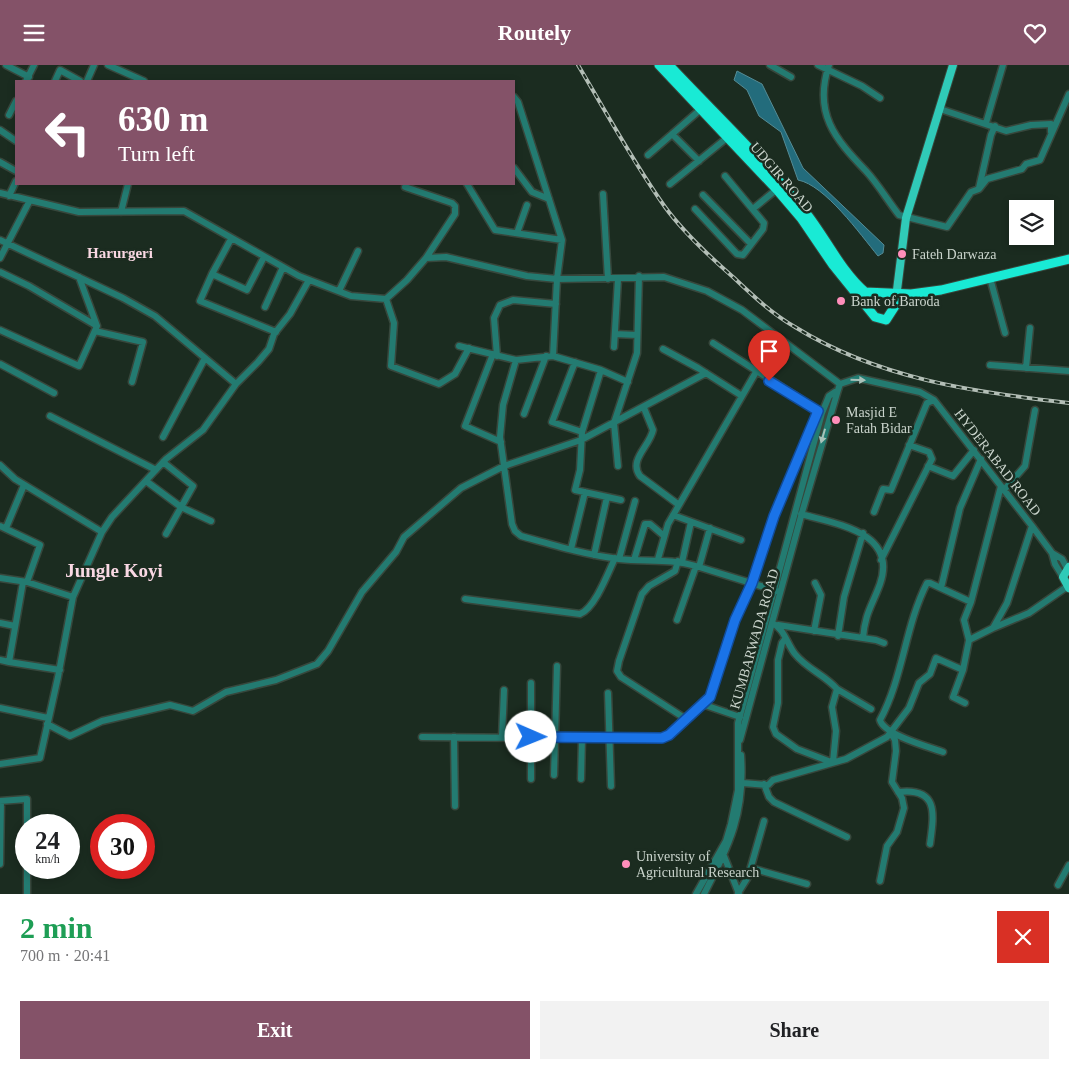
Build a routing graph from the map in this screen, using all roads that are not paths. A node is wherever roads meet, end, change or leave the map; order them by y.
1 (6, 65) edge
2 (34, 65) edge
3 (94, 65) edge
4 (108, 65) edge
5 (659, 65) edge
6 (669, 65) edge
7 (770, 65) edge
8 (818, 65) edge
9 (953, 65) edge
10 (1003, 65) edge
11 (828, 67) edge
12 (62, 68) edge
13 (791, 77) dead end
14 (27, 79) edge
15 (134, 79) edge
16 (56, 80) edge
17 (79, 80) edge
18 (87, 80) edge
19 (1069, 94) edge
20 (515, 98) edge
21 (880, 99) dead end
22 (701, 109) junction
23 (940, 109) junction
24 (14, 110) edge
25 (9, 115) dead end
26 (986, 123) junction
27 (995, 127) junction
28 (0, 130) edge
29 (672, 134) junction
30 (1052, 134) junction
31 (728, 137) junction
32 (15, 140) edge
33 (648, 155) dead end
34 (699, 161) junction
35 (0, 162) edge
36 (515, 169) edge
37 (15, 170) edge
38 (725, 176) dead end
39 (15, 183) edge
40 (670, 184) dead end
41 (128, 185) edge
42 (468, 185) edge
43 (405, 187) dead end
44 (777, 189) junction
45 (979, 189) junction
46 (0, 193) edge
47 (603, 194) dead end
48 (703, 195) dead end
49 (9, 196) junction
50 (549, 199) junction
51 (29, 202) junction
52 (527, 205) dead end
53 (754, 208) junction
54 (695, 209) dead end
55 (120, 212) junction
56 (906, 218) junction
57 (517, 233) junction
58 (231, 239) junction
59 (562, 239) junction
60 (0, 240) edge
61 (7, 243) junction
62 (751, 244) junction
63 (358, 251) dead end
64 (264, 257) junction
65 (0, 258) edge
66 (426, 258) junction
67 (1069, 261) edge
68 (283, 267) junction
69 (0, 272) edge
70 (212, 274) junction
71 (639, 276) junction
72 (79, 277) junction
73 (990, 278) junction
74 (557, 279) junction
75 (608, 279) junction
76 (618, 279) junction
77 (309, 280) junction
78 (339, 291) junction
79 (897, 293) junction
80 (911, 294) junction
81 (386, 299) junction
82 (556, 304) junction
83 (895, 306) junction
84 (265, 307) dead end
85 (96, 328) junction
86 (1030, 328) dead end
87 (0, 330) edge
88 (276, 332) junction
89 (1004, 333) dead end
90 (615, 334) junction
91 (636, 335) junction
92 (780, 341) junction
93 (713, 343) dead end
94 (459, 346) dead end
95 (614, 347) dead end
96 (469, 348) junction
97 (662, 349) dead end
98 (495, 355) junction
99 (554, 355) junction
100 (546, 356) junction
101 (205, 358) junction
102 (516, 360) junction
103 (575, 362) junction
104 (0, 364) edge
105 (990, 365) dead end
106 (1026, 368) junction
107 (601, 371) junction
108 (1069, 371) edge
109 (756, 372) junction
110 (706, 373) junction
111 (132, 382) dead end
112 (628, 383) junction
113 (236, 384) junction
114 (839, 387) junction
115 (54, 393) dead end
116 (742, 396) junction
117 (934, 400) junction
118 (644, 408) junction
119 (1035, 410) dead end
120 (820, 412) junction
121 (524, 415) dead end
122 (50, 416) dead end
123 (614, 423) junction
124 (582, 432) junction
125 (163, 437) dead end
126 (581, 440) junction
127 (501, 442) junction
128 (910, 445) junction
129 (974, 450) junction
130 (981, 459) junction
131 (163, 462) junction
132 (0, 465) edge
133 (504, 466) junction
134 (618, 466) dead end
135 (928, 466) junction
136 (156, 470) junction
137 (146, 481) junction
138 (24, 485) junction
139 (1002, 488) junction
140 (585, 492) junction
141 (607, 497) junction
142 (621, 500) dead end
143 (635, 501) dead end
144 (678, 505) junction
145 (181, 507) junction
146 (874, 512) dead end
147 (801, 513) junction
148 (672, 515) junction
149 (211, 521) dead end
150 (691, 522) junction
151 (1032, 526) junction
152 (3, 527) edge
153 (710, 529) junction
154 (102, 532) junction
155 (863, 533) junction
156 (166, 534) dead end
157 (663, 535) junction
158 (740, 539) dead end
159 (571, 549) junction
160 (594, 555) junction
161 (617, 559) junction
162 (658, 559) junction
163 (634, 560) junction
164 (881, 560) junction
165 (680, 562) junction
166 (697, 567) junction
167 (1067, 571) edge
168 (0, 578) edge
169 (25, 582) junction
170 (752, 583) junction
171 (815, 583) dead end
172 (1069, 586) edge
173 (941, 587) junction
174 (778, 591) junction
175 (73, 597) junction
176 (465, 599) dead end
177 (971, 602) junction
178 (677, 620) dead end
179 (0, 623) edge
180 (775, 624) junction
181 (15, 626) junction
182 (993, 628) junction
183 (814, 631) junction
184 (838, 636) junction
185 (863, 638) junction
186 (785, 639) junction
187 (969, 640) junction
188 (884, 643) dead end
189 (0, 660) edge
190 (10, 662) junction
191 (558, 666) dead end
192 (963, 669) junction
193 (60, 670) junction
194 (531, 683) dead end
195 (837, 689) junction
196 (504, 690) dead end
197 (608, 693) dead end
198 (965, 703) dead end
199 (702, 704) junction
200 (0, 708) edge
201 (871, 709) dead end
202 (740, 717) junction
203 (686, 719) junction
204 (47, 721) junction
205 (890, 732) junction
206 (422, 737) dead end
207 (454, 737) junction
208 (502, 737) junction
209 (531, 737) junction
210 (557, 738) junction
211 (582, 738) junction
212 (611, 738) junction
213 (943, 752) dead end
214 (833, 762) junction
215 (0, 764) edge
216 (554, 775) dead end
217 (532, 779) dead end
218 (581, 779) dead end
219 (743, 783) junction
220 (764, 785) junction
221 (611, 786) dead end
222 (898, 792) junction
223 (1, 801) edge
224 (455, 806) dead end
225 (27, 814) edge
226 (764, 821) dead end
227 (847, 837) dead end
228 (930, 844) dead end
229 (724, 856) junction
230 (0, 864) edge
231 (1069, 865) edge
232 (751, 868) junction
233 (27, 879) edge
234 (880, 881) dead end
235 (807, 884) dead end
236 (1058, 885) dead end
237 (738, 893) edge
238 (27, 894) edge
239 (696, 894) edge
240 (704, 894) edge

1 - 14 street
2 - 14 street
3 - 18 street
4 - 15 street
5 - 22 highway, UDGIR ROAD
6 - 79 highway, UDGIR ROAD
7 - 13 street
8 - 11 street
9 - 23 main road
10 - 26 street
11 - 21 street
11 - 56 street
12 - 16 street
12 - 17 street
19 - 30 street
20 - 50 street
22 - 29 street
22 - 31 highway, UDGIR ROAD
23 - 26 street
23 - 56 main road
24 - 25 street
26 - 27 street
27 - 30 street
27 - 45 street
28 - 32 street
29 - 33 street
29 - 34 street
30 - 45 street
31 - 34 street
31 - 44 highway, UDGIR ROAD
34 - 40 street
35 - 37 street
36 - 50 street
38 - 53 street
39 - 49 street
41 - 55 street
42 - 57 street
43 - 66 street
44 - 53 street
44 - 83 highway, UDGIR ROAD
45 - 56 street
46 - 49 street
47 - 75 street
48 - 62 street
49 - 51 street
50 - 59 street
51 - 55 street
51 - 61 street
52 - 57 street
53 - 62 street
54 - 62 street
55 - 58 street
56 - 79 main road
57 - 59 street
58 - 64 street
58 - 70 street
59 - 74 street
60 - 61 street
61 - 65 street
61 - 72 street
63 - 78 street
64 - 68 street
64 - 70 street
66 - 74 street
66 - 81 street
67 - 73 highway
68 - 77 street
68 - 84 street
69 - 85 street
70 - 88 street
71 - 76 street
71 - 91 street
71 - 92 street
72 - 85 street
72 - 101 street
73 - 80 highway
73 - 89 street
74 - 75 street
74 - 82 street
75 - 76 street
76 - 90 street
77 - 78 street
77 - 88 street
78 - 81 street
79 - 80 highway
79 - 83 main road
80 - 83 highway
81 - 96 street
82 - 98 street
82 - 99 street
85 - 87 street
85 - 111 street
86 - 106 street
88 - 113 street
90 - 91 street
90 - 95 street
91 - 112 street
92 - 109 street
92 - 114 street
93 - 109 street
94 - 96 street
96 - 98 street
97 - 110 street
98 - 102 street
98 - 127 street
99 - 100 street
99 - 103 street
100 - 102 street
100 - 121 street
101 - 113 street
101 - 125 street
102 - 127 street
103 - 107 street
103 - 124 street
104 - 115 street
105 - 106 street
106 - 108 street
107 - 112 street
107 - 124 street
109 - 116 street
109 - 120 street
110 - 116 street
110 - 118 street
112 - 123 street
113 - 131 street
114 -> 117 street, HYDERABAD ROAD
114 - 120 street, KUMBARWADA ROAD
114 -> 147 street, KUMBARWADA ROAD
116 - 144 street
117 - 128 street
117 - 129 street, HYDERABAD ROAD
118 - 123 street
118 - 144 street
119 - 139 street
120 - 170 street
120 - 174 street, KUMBARWADA ROAD
122 - 136 street
123 - 126 street
123 - 134 street
124 - 126 street
126 - 133 street
126 - 140 street
127 - 133 street
128 - 135 street
128 - 146 street
129 - 130 street, HYDERABAD ROAD
129 - 135 street
130 - 139 street, HYDERABAD ROAD
130 - 173 street
131 - 136 street
131 - 145 street
132 - 138 street
133 - 159 street
133 - 204 street
135 - 164 street
136 - 137 street
137 - 145 street
137 - 154 street
138 - 152 street
138 - 154 street
139 - 151 street, HYDERABAD ROAD
139 - 177 street
140 - 141 street
140 - 159 street
141 - 142 street
141 - 160 street
143 - 161 street
144 - 148 street
145 - 149 street
145 - 156 street
147 - 155 street
147 - 174 street, KUMBARWADA ROAD
148 - 150 street
148 - 157 street
150 - 153 street
150 - 165 street
151 - 167 street, HYDERABAD ROAD
151 - 182 street
152 - 169 street
153 - 158 street
153 - 166 street
154 - 175 street
155 - 164 street
155 - 184 street
157 - 162 street
157 - 163 street
159 - 160 street
160 - 161 street
161 - 163 street
161 - 176 street
162 - 163 street
162 - 165 street
164 - 185 street
165 - 166 street
165 - 203 street
166 - 170 street
166 - 178 street
167 - 172 main road, HYDERABAD ROAD
168 - 169 street
169 - 175 street
169 - 181 street
170 - 174 street
170 - 199 street
171 - 183 street
172 - 182 street
173 - 177 street
173 - 205 street
174 - 180 street, KUMBARWADA ROAD
174 - 202 street, KUMBARWADA ROAD
175 - 193 street
177 - 187 street
179 - 181 street
180 - 183 street
180 - 186 street
180 - 219 street, KUMBARWADA ROAD
181 - 190 street
182 - 187 street
183 - 184 street
184 - 185 street
185 - 188 street
186 - 195 street
186 - 214 street
187 - 192 street
189 - 190 street
190 - 193 street
191 - 210 street
192 - 198 street
192 - 205 street
193 - 204 street
194 - 209 street
195 - 201 street
195 - 214 street
196 - 208 street
197 - 212 street
199 - 202 street
199 - 203 street
200 - 204 street
202 - 239 street, KUMBARWADA ROAD
203 - 212 street
204 - 215 street
205 - 213 street
205 - 214 street
205 - 222 street
206 - 207 street
207 - 208 street
207 - 224 street
208 - 209 street
209 - 210 street
209 - 217 street
210 - 211 street
210 - 216 street
211 - 212 street
211 - 218 street
212 - 221 street
214 - 220 street
219 - 220 street
219 - 229 street, KUMBARWADA ROAD
220 - 227 street
222 - 228 street
222 - 234 street
223 - 225 street
223 - 230 street
226 - 232 street
229 - 237 street
229 - 240 street, KUMBARWADA ROAD
231 - 236 street
232 - 235 street
232 - 237 street
233 - 238 street

